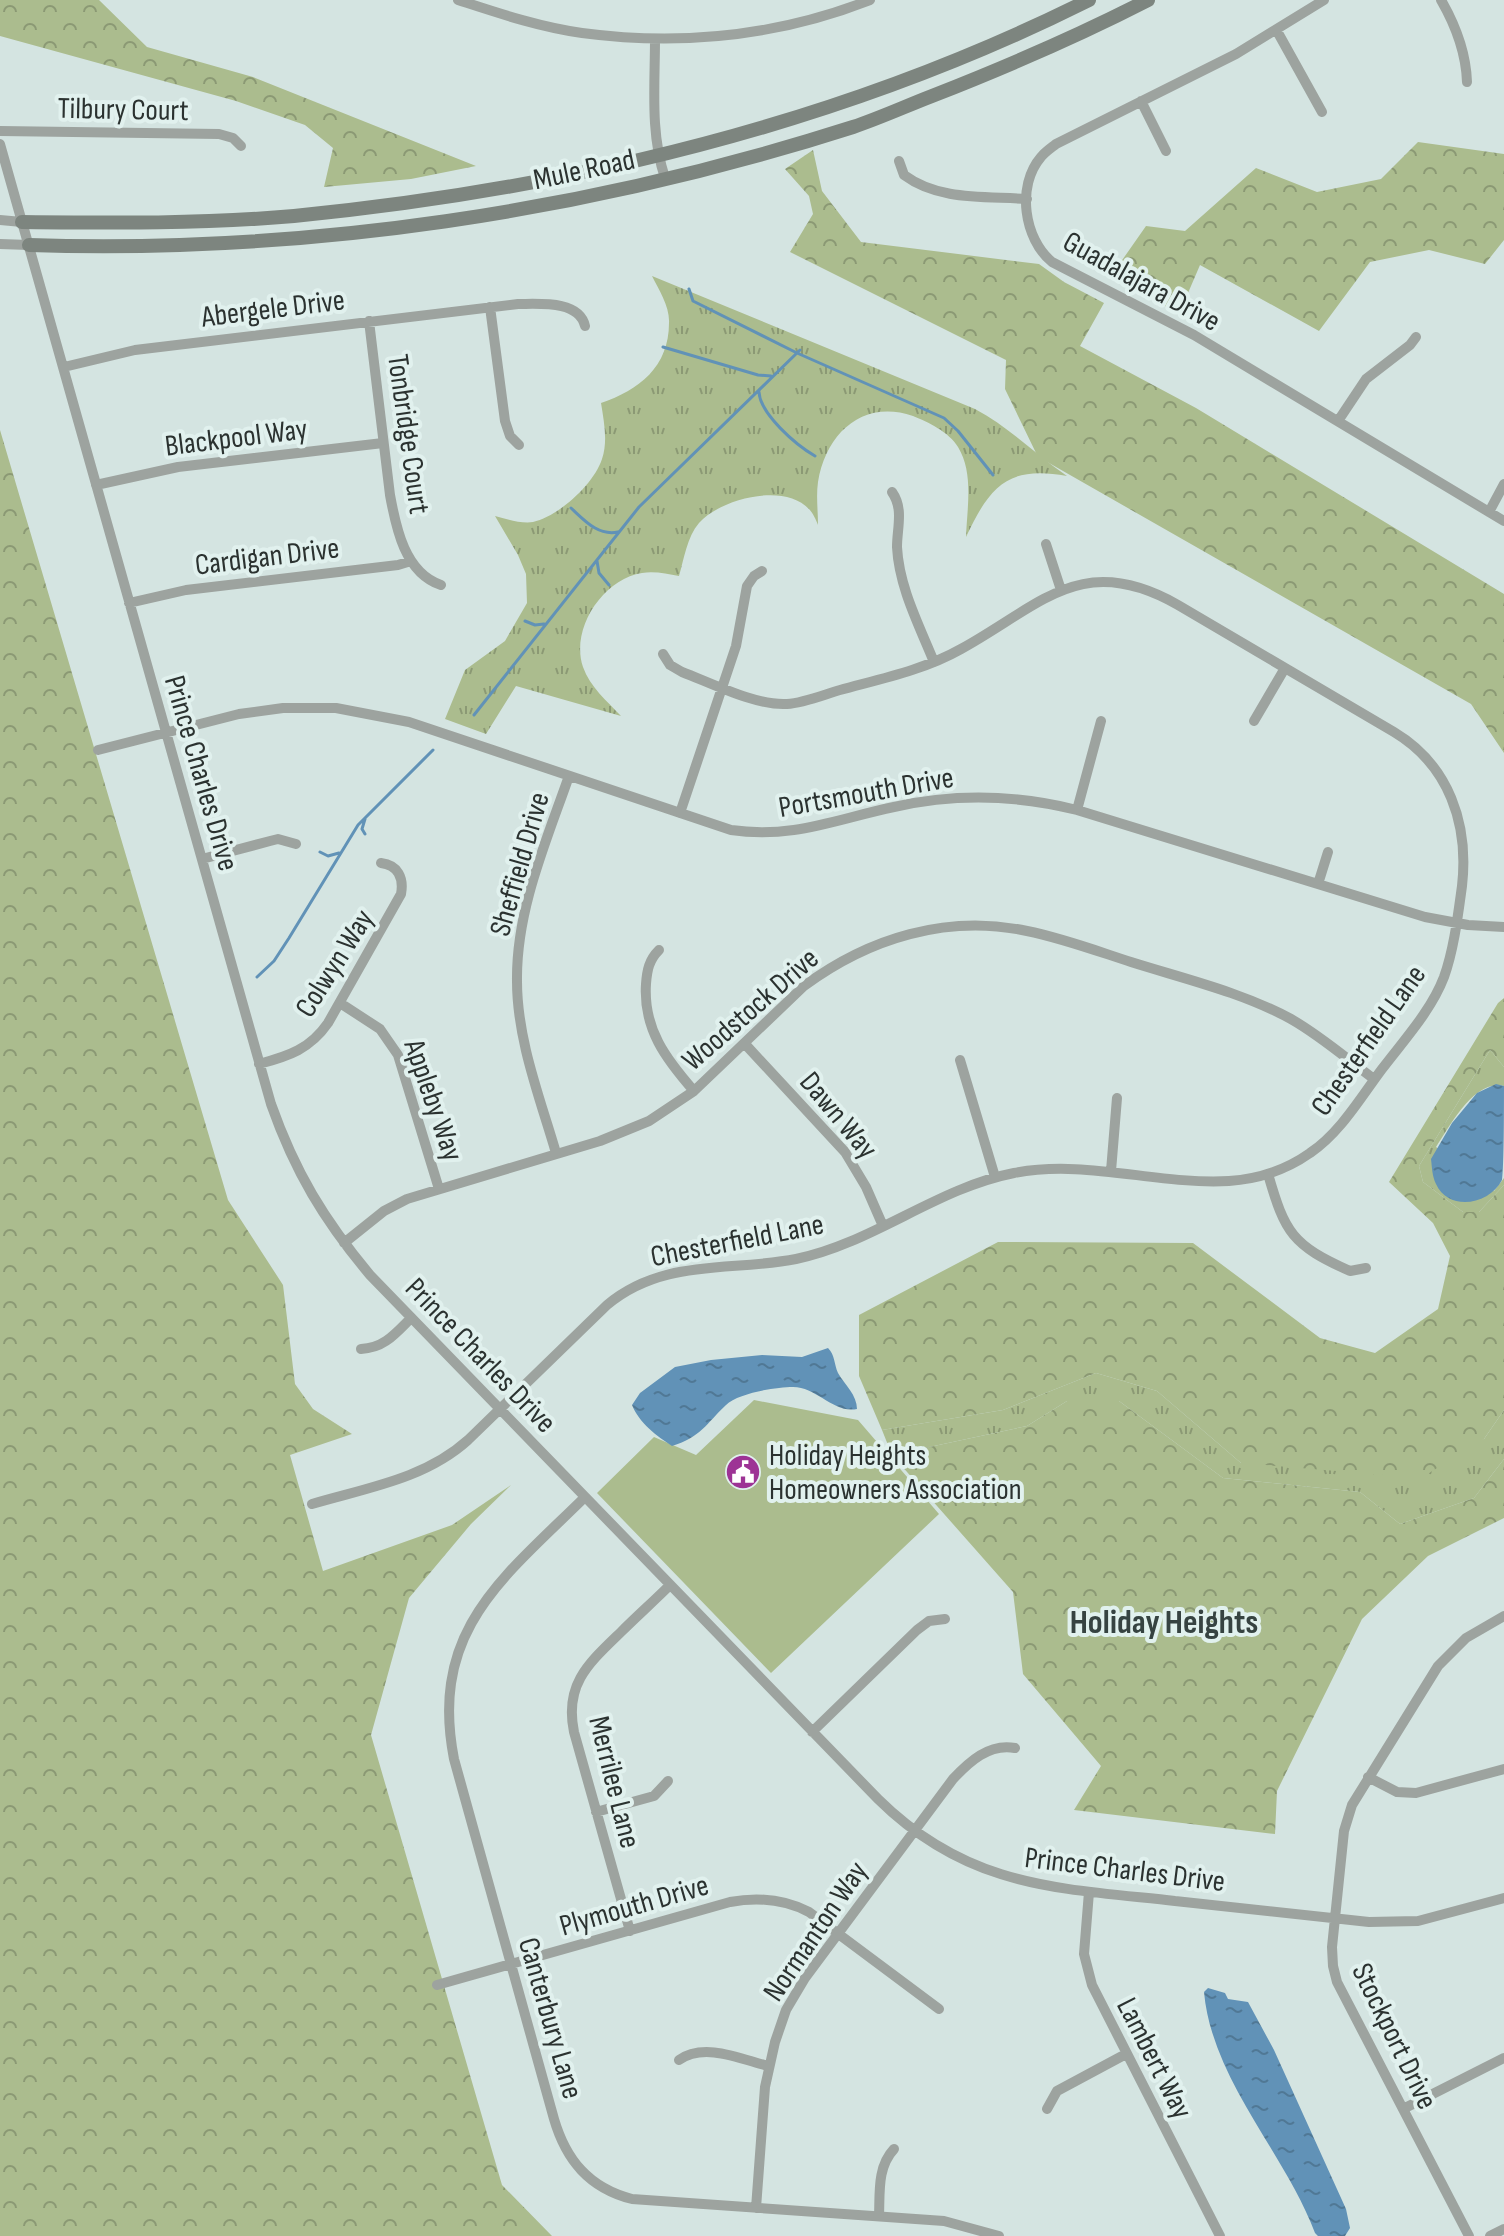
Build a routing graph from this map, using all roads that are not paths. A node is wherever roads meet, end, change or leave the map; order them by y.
1 (458, 0) edge
2 (870, 0) edge
3 (1089, 0) edge
4 (1148, 0) edge
5 (1324, 0) edge
6 (1441, 0) edge
7 (1277, 31) junction
8 (655, 39) junction
9 (1467, 82) dead end
10 (1141, 101) junction
11 (1322, 112) dead end
12 (0, 131) edge
13 (0, 144) edge
14 (241, 146) dead end
15 (1166, 151) dead end
16 (657, 155) junction
17 (899, 161) dead end
18 (665, 178) junction
19 (1027, 199) junction
20 (0, 220) edge
21 (22, 222) junction
22 (0, 244) edge
23 (29, 245) junction
24 (490, 307) junction
25 (369, 321) junction
26 (585, 326) dead end
27 (1416, 337) dead end
28 (64, 367) junction
29 (1338, 421) junction
30 (383, 443) junction
31 (519, 445) dead end
32 (1504, 484) edge
33 (96, 485) junction
34 (892, 492) dead end
35 (1489, 512) junction
36 (1504, 521) edge
37 (1046, 544) dead end
38 (411, 561) junction
39 (762, 571) dead end
40 (441, 585) dead end
41 (1061, 590) junction
42 (129, 603) junction
43 (663, 654) dead end
44 (934, 662) junction
45 (1285, 668) junction
46 (721, 686) junction
47 (1101, 721) dead end
48 (1254, 721) dead end
49 (166, 731) junction
50 (98, 750) dead end
51 (569, 776) junction
52 (1077, 810) junction
53 (680, 813) junction
54 (296, 844) dead end
55 (1328, 852) dead end
56 (202, 859) junction
57 (381, 863) dead end
58 (1318, 884) junction
59 (1455, 923) junction
60 (1504, 927) edge
61 (659, 950) dead end
62 (340, 1003) junction
63 (745, 1044) junction
64 (960, 1060) dead end
65 (259, 1064) junction
66 (1374, 1079) junction
67 (694, 1091) junction
68 (1117, 1098) dead end
69 (556, 1153) junction
70 (1111, 1171) junction
71 (1268, 1174) junction
72 (995, 1177) junction
73 (439, 1189) junction
74 (883, 1226) junction
75 (344, 1243) junction
76 (1366, 1268) dead end
77 (411, 1318) junction
78 (361, 1349) dead end
79 (500, 1408) junction
80 (585, 1497) junction
81 (312, 1504) dead end
82 (670, 1585) junction
83 (1504, 1616) edge
84 (945, 1619) dead end
85 (812, 1732) junction
86 (1015, 1748) dead end
87 (1504, 1769) edge
88 (1368, 1777) junction
89 (668, 1781) dead end
90 (596, 1812) junction
91 (914, 1831) junction
92 (1089, 1892) junction
93 (1504, 1898) edge
94 (1335, 1918) junction
95 (630, 1931) junction
96 (839, 1934) junction
97 (511, 1964) junction
98 (437, 1985) dead end
99 (939, 2009) dead end
100 (1126, 2054) junction
101 (1504, 2058) edge
102 (679, 2060) dead end
103 (768, 2066) junction
104 (1047, 2109) dead end
105 (1403, 2109) junction
106 (894, 2149) dead end
107 (756, 2208) junction
108 (879, 2216) junction
109 (1504, 2229) edge
110 (999, 2236) edge
111 (1220, 2236) edge
112 (1469, 2236) edge
113 (1490, 2236) edge

1 - 8 street
2 - 8 street
3 - 16 main road, Mule Road
4 - 18 main road, Mule Road
5 - 7 street, Guadalajara Drive
6 - 9 street
7 - 10 street, Guadalajara Drive
7 - 11 street
8 - 16 street
10 - 15 street
10 - 19 street, Guadalajara Drive
12 - 14 street, Tilbury Court
13 - 21 street, Prince Charles Drive
16 - 18 street
16 - 21 main road, Mule Road
17 - 19 street
18 - 23 main road, Mule Road
19 - 29 street, Guadalajara Drive
20 - 21 street, Mule Road
21 - 23 street, Prince Charles Drive
22 - 23 street, Mule Road
23 - 28 street, Prince Charles Drive
24 - 25 street, Abergele Drive
24 - 26 street, Abergele Drive
24 - 31 street
25 - 28 street, Abergele Drive
25 - 30 street, Tonbridge Court
27 - 29 street
28 - 33 street, Prince Charles Drive
29 - 35 street, Guadalajara Drive
30 - 33 street, Blackpool Way
30 - 38 street, Tonbridge Court
32 - 35 street
33 - 42 street, Prince Charles Drive
34 - 44 street
35 - 36 street, Guadalajara Drive
37 - 41 street
38 - 40 street
38 - 42 street, Cardigan Drive
39 - 46 street
41 - 44 street, Chesterfield Lane
41 - 45 street, Chesterfield Lane
42 - 49 street, Prince Charles Drive
43 - 46 street, Chesterfield Lane
44 - 46 street, Chesterfield Lane
45 - 48 street
45 - 59 street, Chesterfield Lane
46 - 53 street
47 - 52 street
49 - 50 street, Portsmouth Drive
49 - 51 street, Portsmouth Drive
49 - 56 street, Prince Charles Drive
51 - 53 street, Portsmouth Drive
51 - 69 street, Sheffield Drive
52 - 53 street, Portsmouth Drive
52 - 58 street, Portsmouth Drive
54 - 56 street
55 - 58 street
56 - 65 street, Prince Charles Drive
57 - 62 street, Colwyn Way
58 - 59 street, Portsmouth Drive
59 - 60 street, Portsmouth Drive
59 - 66 street, Chesterfield Lane
61 - 67 street
62 - 65 street, Colwyn Way
62 - 73 street, Appleby Way
63 - 66 street, Woodstock Drive
63 - 67 street, Woodstock Drive
63 - 74 street, Dawn Way
64 - 72 street
65 - 75 street, Prince Charles Drive
66 - 71 street, Chesterfield Lane
67 - 69 street, Woodstock Drive
68 - 70 street
69 - 73 street, Woodstock Drive
70 - 71 street, Chesterfield Lane
70 - 72 street, Chesterfield Lane
71 - 76 street
72 - 74 street, Chesterfield Lane
73 - 75 street, Woodstock Drive
74 - 79 street, Chesterfield Lane
75 - 77 street, Prince Charles Drive
77 - 78 street
77 - 79 street, Prince Charles Drive
79 - 80 street, Prince Charles Drive
79 - 81 street, Chesterfield Lane
80 - 82 street, Prince Charles Drive
80 - 97 street, Canterbury Lane
82 - 85 street, Prince Charles Drive
82 - 90 street, Merrilee Lane
83 - 88 street, Stockport Drive
84 - 85 street
85 - 91 street, Prince Charles Drive
86 - 91 street, Normanton Way
87 - 88 street
88 - 94 street, Stockport Drive
89 - 90 street
90 - 95 street, Merrilee Lane
91 - 92 street, Prince Charles Drive
91 - 96 street, Normanton Way
92 - 94 street, Prince Charles Drive
92 - 100 street, Lambert Way
93 - 94 street, Prince Charles Drive
94 - 105 street, Stockport Drive
95 - 96 street, Plymouth Drive
95 - 97 street, Plymouth Drive
96 - 99 street, Plymouth Drive
96 - 103 street, Normanton Way
97 - 98 street, Plymouth Drive
97 - 107 street, Canterbury Lane
100 - 104 street
100 - 111 street, Lambert Way
101 - 105 street
102 - 103 street
103 - 107 street, Normanton Way
105 - 112 street, Stockport Drive
106 - 108 street
107 - 108 street, Canterbury Lane
108 - 110 street, Canterbury Lane
109 - 113 street

